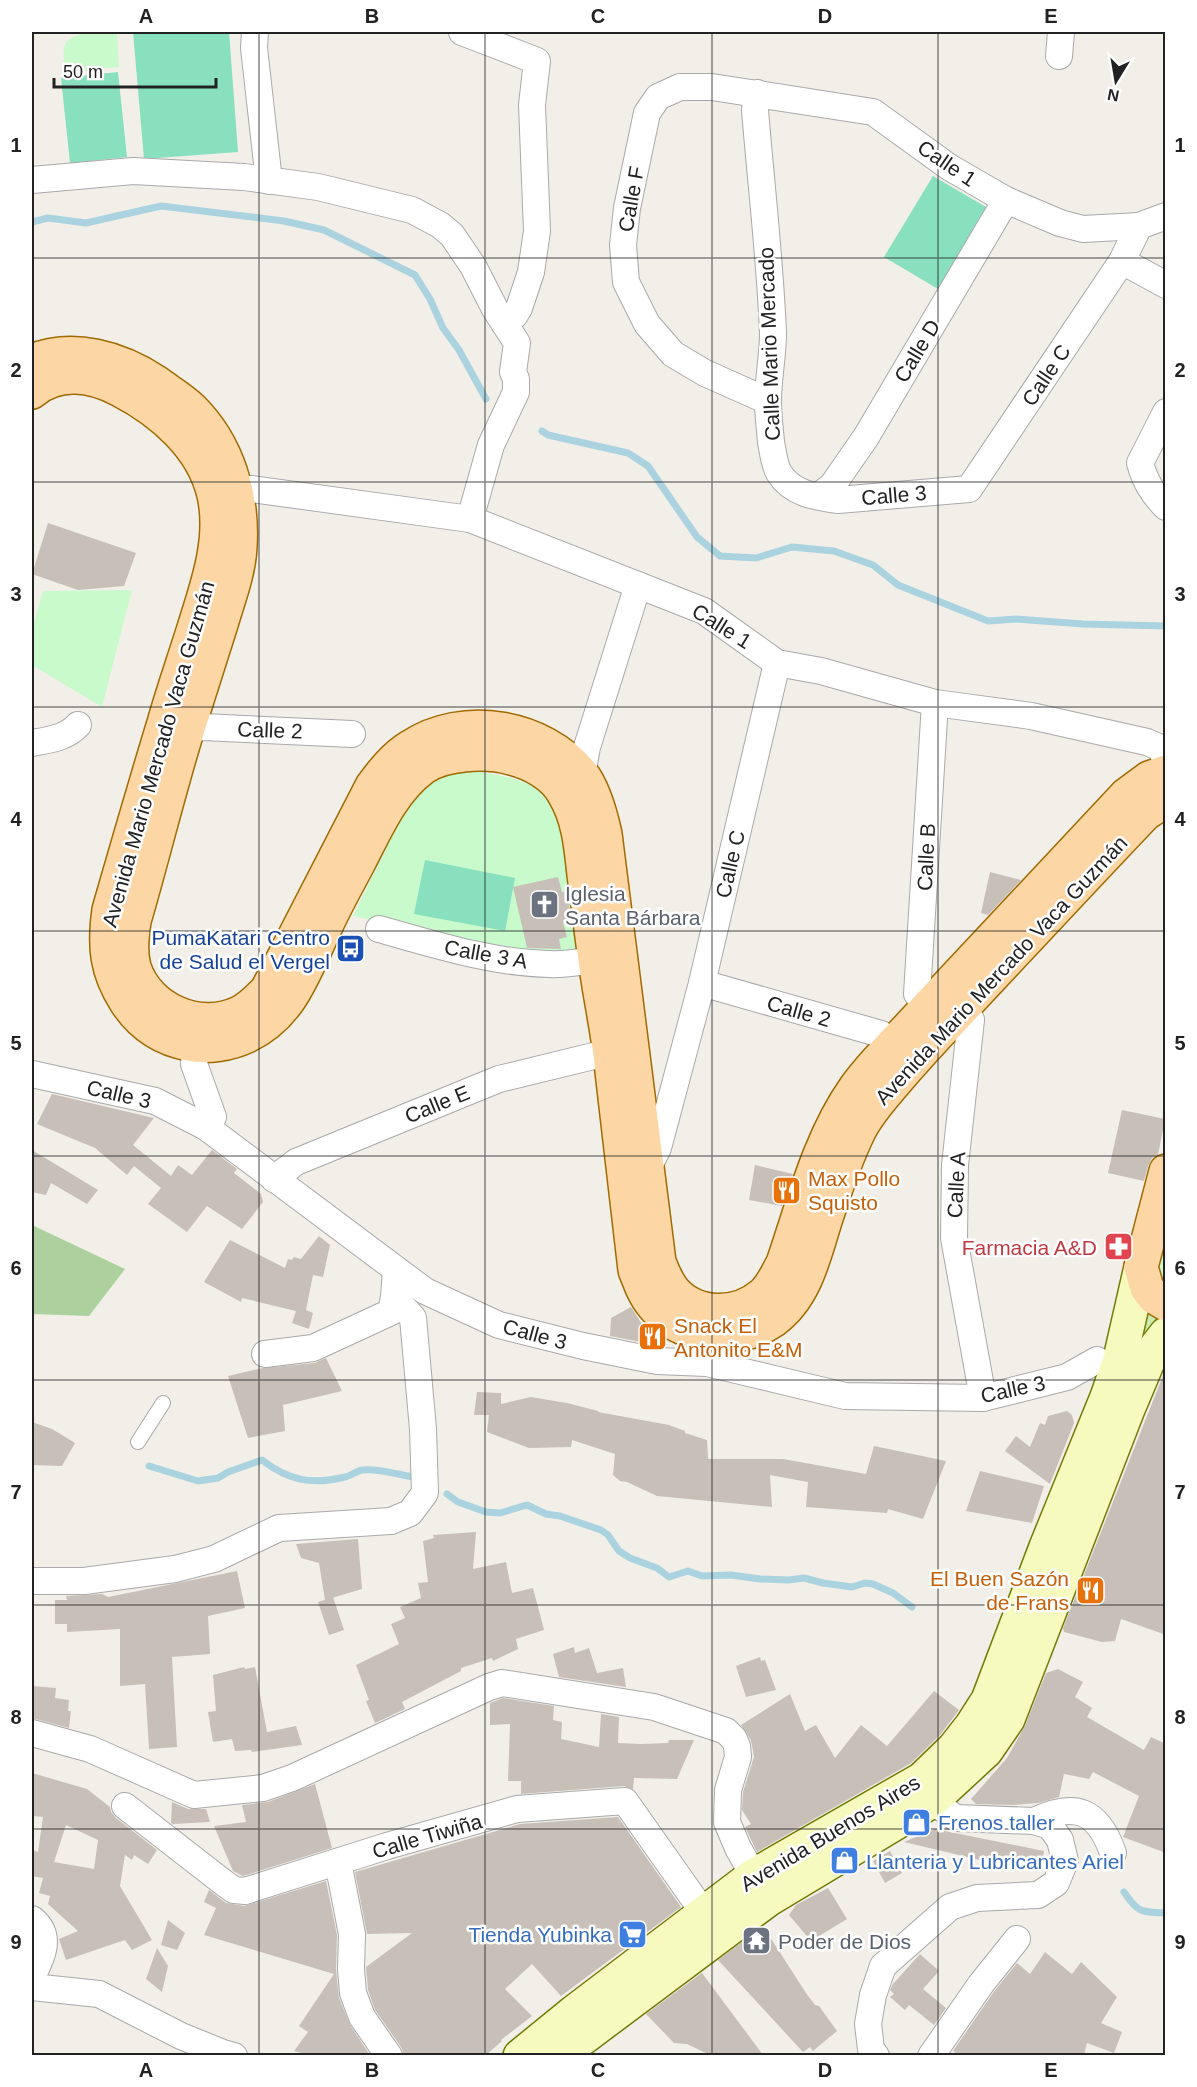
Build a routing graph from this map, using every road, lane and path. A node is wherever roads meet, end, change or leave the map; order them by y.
1 (255, 32) edge
2 (462, 32) edge
3 (757, 93) junction
4 (32, 180) edge
5 (269, 181) junction
6 (1006, 200) junction
7 (1166, 216) edge
8 (1139, 226) junction
9 (1122, 261) junction
10 (1166, 285) edge
11 (504, 322) junction
12 (32, 361) edge
13 (32, 392) edge
14 (768, 401) junction
15 (1166, 412) edge
16 (969, 489) joint
17 (225, 493) junction
18 (820, 495) junction
19 (1166, 507) edge
20 (470, 519) junction
21 (638, 585) junction
22 (777, 663) junction
23 (935, 703) junction
24 (78, 724) dead end
25 (176, 725) junction
26 (352, 734) dead end
27 (32, 743) edge
28 (1166, 762) edge
29 (1166, 772) edge
30 (573, 783) junction
31 (1166, 800) edge
32 (379, 929) dead end
33 (595, 960) junction
34 (702, 983) junction
35 (944, 1009) junction
36 (197, 1033) junction
37 (621, 1050) junction
38 (904, 1051) junction
39 (32, 1074) edge
40 (206, 1127) junction
41 (635, 1169) junction
42 (1166, 1171) edge
43 (274, 1179) junction
44 (1150, 1251) edge
45 (396, 1270) junction
46 (394, 1297) junction
47 (1166, 1304) edge
48 (1166, 1334) edge
49 (711, 1336) junction
50 (265, 1354) dead end
51 (1097, 1360) dead end
52 (1067, 1377) junction
53 (983, 1398) junction
54 (164, 1403) dead end
55 (1118, 1403) junction
56 (138, 1442) dead end
57 (32, 1581) edge
58 (32, 1733) edge
59 (932, 1801) junction
60 (125, 1806) dead end
61 (1034, 1821) junction
62 (1113, 1853) dead end
63 (338, 1862) junction
64 (761, 1888) junction
65 (704, 1913) junction
66 (32, 1919) edge
67 (1017, 1939) dead end
68 (32, 1977) edge
69 (32, 1988) edge
70 (234, 2055) edge
71 (389, 2055) edge
72 (520, 2055) edge
73 (559, 2055) edge
74 (876, 2055) edge
75 (931, 2055) edge

1 - 5 street
2 - 11 street
3 - 6 street, Calle 1
3 - 14 street, Calle Mario Mercado
3 - 14 street, Calle F
4 - 5 street
5 - 11 street
6 - 8 street, Calle 1
6 - 18 street, Calle D
7 - 8 street, Calle 1
8 - 9 street, Calle C
9 - 10 street
9 - 16 street, Calle C
11 - 20 street
12 - 17 main road, Avenida Mario Mercado Vaca Guzmán
13 - 17 main road, Avenida Mario Mercado Vaca Guzmán
14 - 18 street, Calle Mario Mercado
15 - 19 street
16 - 18 street, Calle 3
17 - 20 street, Calle 1
17 - 25 main road, Avenida Mario Mercado Vaca Guzmán
20 - 21 street, Calle 1
21 - 22 street, Calle 1
21 - 30 street
22 - 23 street, Calle 1
22 - 34 street, Calle C
23 - 28 street, Calle 1
23 - 35 street, Calle B
24 - 27 street
25 - 26 street, Calle 2
25 - 36 main road, Avenida Mario Mercado Vaca Guzmán
29 - 35 main road, Avenida Mario Mercado Vaca Guzmán
30 - 33 main road, Avenida Mario Mercado Vaca Guzmán
30 - 36 main road, Avenida Mario Mercado Vaca Guzmán
30 - 37 main road, Avenida Mario Mercado Vaca Guzmán
31 - 35 main road, Avenida Mario Mercado Vaca Guzmán
32 - 33 street, Calle 3 A
33 - 37 main road, Avenida Mario Mercado Vaca Guzmán
34 - 38 street, Calle 2
34 - 41 street, Calle C
35 - 38 main road, Avenida Mario Mercado Vaca Guzmán
35 - 53 street, Calle A
36 - 40 street
37 - 41 main road, Avenida Mario Mercado Vaca Guzmán
37 - 43 street, Calle E
38 - 49 main road, Avenida Mario Mercado Vaca Guzmán
39 - 40 street, Calle 3
40 - 43 street, Calle 3
41 - 49 main road, Avenida Mario Mercado Vaca Guzmán
42 - 44 main road, Avenida Buenos Aires
43 - 45 street, Calle 3
44 - 47 main road
44 - 55 main road, Avenida Buenos Aires
45 - 46 street
45 - 49 street, Calle 3
46 - 50 street
46 - 57 street
48 - 55 main road, Avenida Buenos Aires
49 - 53 street, Calle 3
51 - 52 street, Calle 3
52 - 53 street, Calle 3
52 - 55 street
54 - 56 lane
55 - 59 main road, Avenida Buenos Aires
55 - 64 main road, Avenida Buenos Aires
58 - 64 street
59 - 61 street
59 - 64 main road, Avenida Buenos Aires
60 - 63 street, Calle Tiwiña
61 - 62 street
61 - 74 street
63 - 65 street, Calle Tiwiña
63 - 71 street
64 - 65 main road, Avenida Buenos Aires
64 - 73 main road, Avenida Buenos Aires
65 - 72 main road, Avenida Buenos Aires
66 - 68 street
67 - 75 street
69 - 70 street

